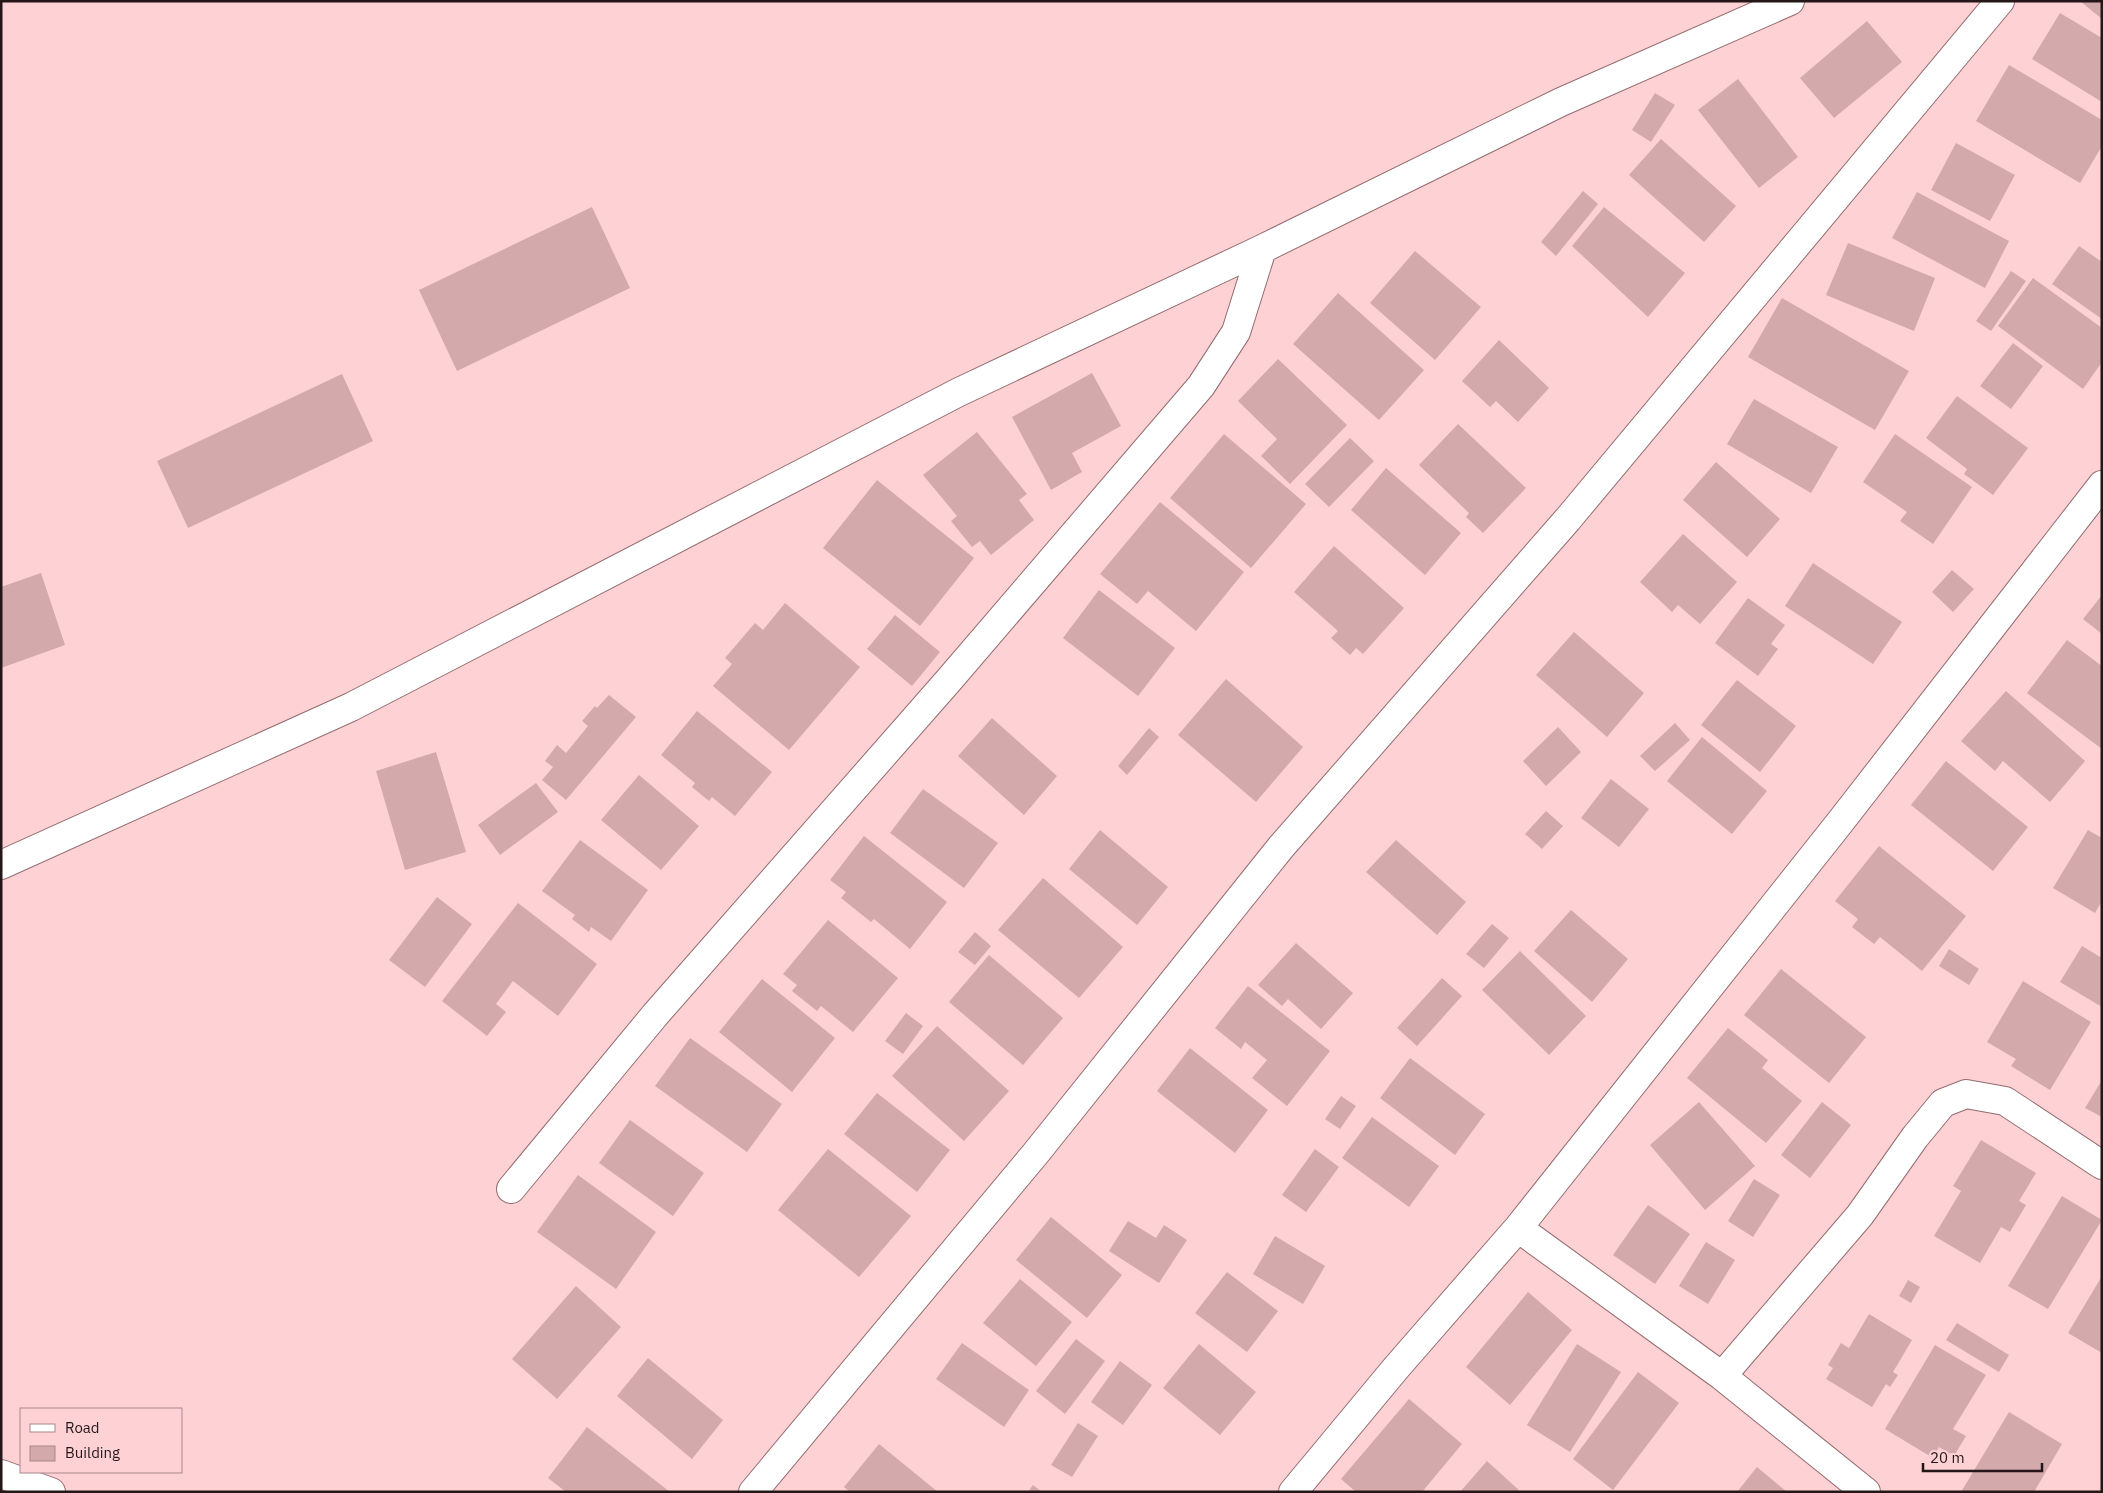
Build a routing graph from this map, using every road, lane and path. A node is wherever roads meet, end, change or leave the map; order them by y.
1 (2000, 1) edge
2 (1778, 4) edge
3 (1262, 249) junction
4 (2102, 485) edge
5 (1, 865) edge
6 (2102, 1165) edge
7 (511, 1189) dead end
8 (1518, 1228) junction
9 (1722, 1376) junction
10 (1, 1474) edge
11 (51, 1492) edge
12 (753, 1492) edge
13 (1293, 1492) edge
14 (1866, 1492) edge

1 - 12 street
2 - 3 street
3 - 5 street
3 - 7 street
4 - 8 street
6 - 9 street
8 - 9 street
8 - 13 street
9 - 14 street
10 - 11 street

